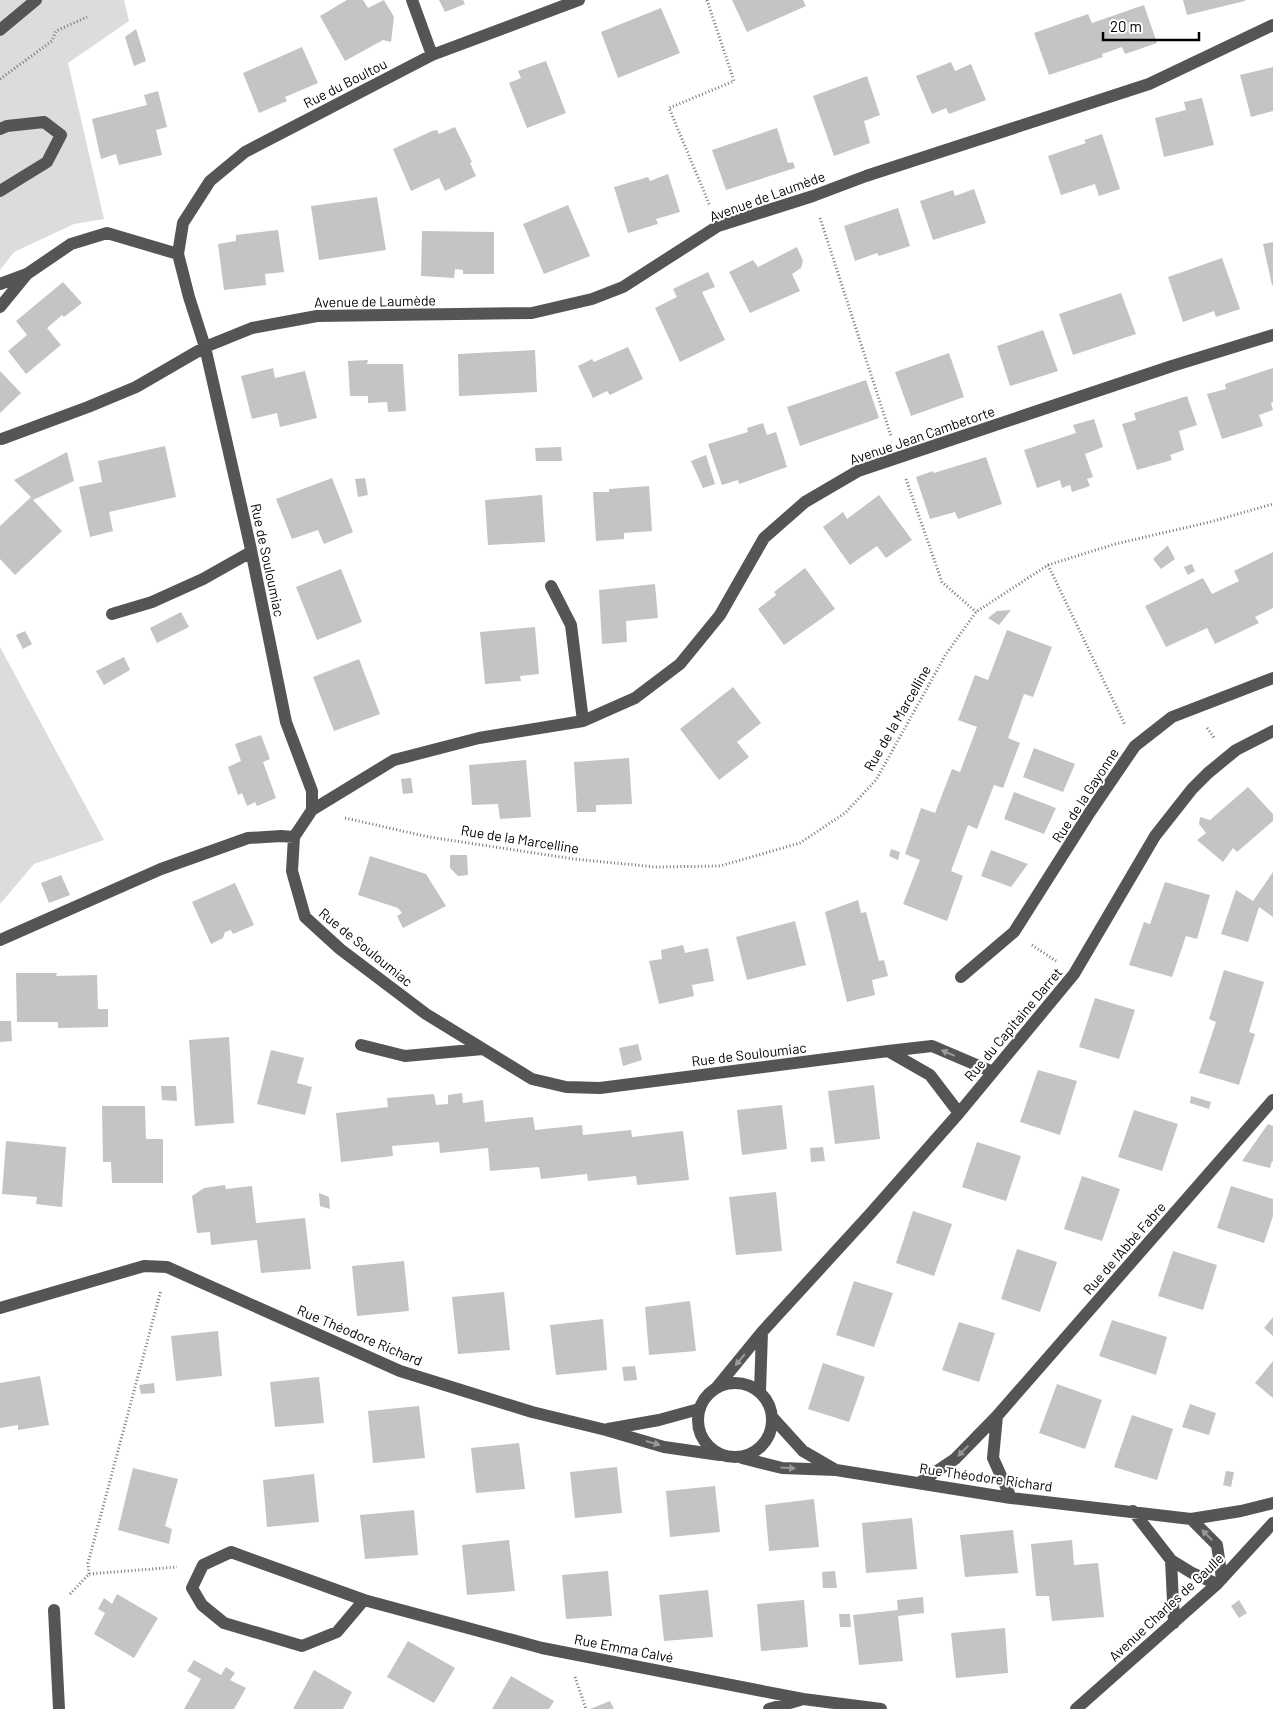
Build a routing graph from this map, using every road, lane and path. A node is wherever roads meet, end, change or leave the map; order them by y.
1 (36, 0) edge
2 (412, 0) edge
3 (579, 0) edge
4 (707, 0) edge
5 (87, 17) dead end
6 (1273, 24) edge
7 (0, 30) edge
8 (432, 55) junction
9 (0, 79) edge
10 (0, 129) edge
11 (0, 191) edge
12 (813, 196) junction
13 (718, 226) junction
14 (178, 254) junction
15 (27, 274) junction
16 (0, 284) edge
17 (0, 307) edge
18 (1273, 335) edge
19 (204, 347) junction
20 (2, 439) dead end
21 (898, 458) junction
22 (1273, 504) edge
23 (251, 552) junction
24 (1048, 565) junction
25 (552, 586) dead end
26 (976, 612) junction
27 (112, 614) dead end
28 (1273, 678) edge
29 (583, 721) junction
30 (1207, 727) dead end
31 (1273, 731) edge
32 (1217, 741) dead end
33 (1135, 746) junction
34 (312, 810) junction
35 (294, 837) junction
36 (0, 940) edge
37 (1030, 944) dead end
38 (1049, 957) dead end
39 (961, 977) dead end
40 (361, 1046) dead end
41 (483, 1049) junction
42 (888, 1051) junction
43 (993, 1072) junction
44 (1273, 1100) edge
45 (959, 1112) junction
46 (162, 1286) dead end
47 (0, 1308) edge
48 (762, 1332) junction
49 (717, 1387) junction
50 (760, 1391) junction
51 (699, 1409) junction
52 (997, 1416) junction
53 (773, 1418) junction
54 (606, 1430) junction
55 (720, 1455) junction
56 (742, 1458) junction
57 (836, 1470) junction
58 (919, 1483) junction
59 (1010, 1498) junction
60 (1273, 1503) edge
61 (1133, 1511) junction
62 (1191, 1519) junction
63 (1273, 1523) edge
64 (1171, 1560) junction
65 (202, 1565) junction
66 (89, 1574) junction
67 (1220, 1581) junction
68 (364, 1600) junction
69 (54, 1610) joint
70 (1174, 1623) junction
71 (803, 1699) junction
72 (60, 1709) edge
73 (769, 1709) edge
74 (882, 1709) edge
75 (1076, 1709) edge

1 - 7 street
2 - 8 street
3 - 8 street, Rue du Boultou
4 - 13 path
5 - 9 path
6 - 12 street, Avenue de Laumède
8 - 14 street, Rue du Boultou
10 - 11 street
12 - 13 street, Avenue de Laumède
12 - 21 path
13 - 19 street, Avenue de Laumède
14 - 15 street
14 - 19 street, Rue de Souloumiac
15 - 16 street
15 - 17 street
18 - 21 street, Avenue Jean Cambetorte
19 - 20 street, Avenue de Laumède
19 - 23 street, Rue de Souloumiac
21 - 26 path
21 - 29 street, Avenue Jean Cambetorte
22 - 24 path, Rue de la Marcelline
23 - 27 street
23 - 34 street, Rue de Souloumiac
24 - 26 path, Rue de la Marcelline
24 - 33 path
25 - 29 street
26 - 34 path, Rue de la Marcelline
28 - 33 street, Rue de la Gayonne
29 - 34 street, Avenue Jean Cambetorte
30 - 32 path
31 - 43 street, Rue du Capitaine Darret
33 - 39 street, Rue de la Gayonne
34 - 35 street
35 - 36 street
35 - 41 street, Rue de Souloumiac
37 - 38 path
40 - 41 street
41 - 42 street, Rue de Souloumiac
43 -> 42 street, Rue de Souloumiac
42 - 45 street
43 - 45 street, Rue du Capitaine Darret
44 - 52 street, Rue de l'Abbé Fabre
45 - 48 street, Rue du Capitaine Darret
46 - 66 path
47 - 54 street, Rue Théodore Richard
48 -> 49 street, Rue du Capitaine Darret
48 - 50 street
49 - 50 street
49 - 51 street
50 - 53 street
51 - 54 street, Rue Théodore Richard
51 - 55 street
52 -> 58 street, Rue de l'Abbé Fabre
52 - 59 street
53 - 56 street
53 - 57 street, Rue Théodore Richard
54 -> 55 street, Rue Théodore Richard
55 - 56 street
56 -> 57 street, Rue Théodore Richard
57 - 58 street, Rue Théodore Richard
58 - 59 street, Rue Théodore Richard
59 - 61 street, Rue Théodore Richard
60 - 62 street, Rue Théodore Richard
61 - 62 street, Rue Théodore Richard
61 - 64 street
67 -> 62 street
63 - 67 street, Avenue Charles de Gaulle
64 - 67 street
64 - 70 street
65 - 66 path
65 - 68 street, Rue Emma Calvé
65 - 68 street
66 - 69 path
67 - 70 street, Avenue Charles de Gaulle
68 - 71 street, Rue Emma Calvé
69 - 72 street
70 - 75 street, Avenue Charles de Gaulle
71 - 73 street
71 - 74 street, Rue Emma Calvé

